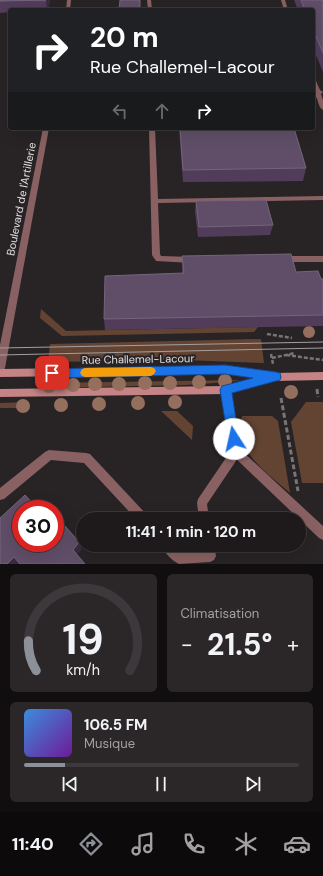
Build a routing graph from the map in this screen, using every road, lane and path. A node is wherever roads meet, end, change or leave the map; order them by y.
1 (316, 93) edge
2 (323, 108) edge
3 (46, 130) edge
4 (152, 130) edge
5 (323, 198) edge
6 (155, 200) junction
7 (323, 258) edge
8 (276, 259) edge
9 (198, 260) edge
10 (267, 334) dead end
11 (292, 338) dead end
12 (295, 352) dead end
13 (271, 354) dead end
14 (286, 355) junction
15 (272, 358) dead end
16 (323, 360) edge
17 (273, 364) dead end
18 (0, 368) edge
19 (0, 373) edge
20 (323, 376) edge
21 (276, 377) junction
22 (317, 389) dead end
23 (226, 390) junction
24 (0, 393) edge
25 (281, 398) dead end
26 (318, 398) dead end
27 (236, 452) junction
28 (0, 495) edge
29 (136, 512) edge
30 (203, 512) edge
31 (299, 512) edge
32 (301, 512) edge
33 (306, 519) edge
34 (323, 534) edge
35 (173, 552) edge
36 (209, 552) edge

1 - 2 street
3 - 18 street, Boulevard de l'Artillerie
4 - 6 street
5 - 6 street
6 - 9 street
7 - 8 street
10 - 11 path
12 - 14 path
13 - 17 path
14 - 15 path
14 - 16 path
19 - 21 street, Rue Challemel-Lacour
20 - 21 street, Rue Challemel-Lacour
21 - 23 street, Rue Challemel-Lacour
22 - 26 path
23 - 24 street, Rue Challemel-Lacour
23 - 27 street
25 - 32 path
27 - 30 street
27 - 31 street
28 - 29 street
33 - 34 street
35 - 36 street

